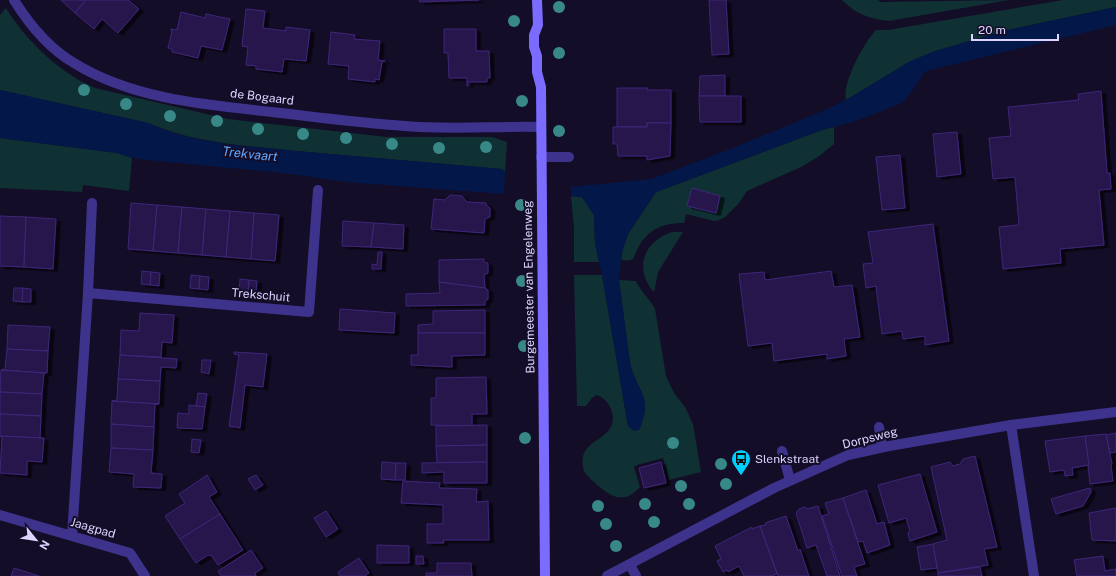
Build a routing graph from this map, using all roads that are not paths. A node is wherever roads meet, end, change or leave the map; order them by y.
1 (14, 0) edge
2 (537, 0) edge
3 (541, 126) junction
4 (541, 157) junction
5 (570, 157) dead end
6 (318, 190) dead end
7 (92, 203) dead end
8 (88, 293) junction
9 (1116, 412) edge
10 (1011, 425) junction
11 (879, 426) dead end
12 (882, 447) junction
13 (782, 451) dead end
14 (790, 480) junction
15 (0, 515) edge
16 (72, 536) junction
17 (630, 565) junction
18 (145, 576) edge
19 (545, 576) edge
20 (607, 576) edge
21 (636, 576) edge
22 (1034, 576) edge

1 - 3 street, de Bogaard
2 - 3 street, Burgemeester van Engelenweg
3 - 4 street, Burgemeester van Engelenweg
4 - 5 street
4 - 19 street, Burgemeester van Engelenweg
6 - 8 street, Trekschuit
7 - 8 street
8 - 16 street
9 - 10 street, Dorpsweg
10 - 12 street, Dorpsweg
10 - 22 street
11 - 12 street
12 - 14 street, Dorpsweg
13 - 14 street
14 - 17 street, Dorpsweg
15 - 16 street, Jaagpad
16 - 18 street, Jaagpad
17 - 20 street, Dorpsweg
17 - 21 street

